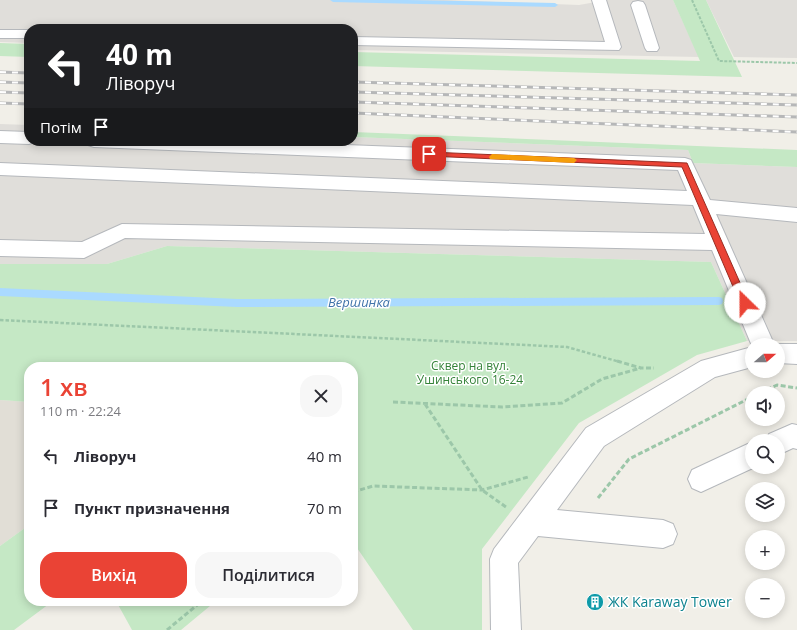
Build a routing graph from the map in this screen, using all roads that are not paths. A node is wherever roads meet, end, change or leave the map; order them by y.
1 (600, 2) edge
2 (628, 4) edge
3 (0, 34) edge
4 (24, 34) edge
5 (358, 41) edge
6 (652, 48) dead end
7 (0, 137) edge
8 (24, 138) edge
9 (222, 146) edge
10 (0, 169) edge
11 (701, 202) junction
12 (797, 215) edge
13 (718, 242) junction
14 (0, 248) edge
15 (760, 338) edge
16 (785, 353) edge
17 (797, 354) edge
18 (745, 359) edge
19 (797, 437) edge
20 (785, 440) edge
21 (745, 458) edge
22 (701, 479) dead end
23 (522, 516) junction
24 (663, 534) dead end
25 (506, 630) edge

1 - 2 lane
1 - 5 lane
2 - 6 lane
3 - 4 lane
7 - 8 lane
9 - 11 lane
10 - 11 lane
11 - 12 lane
11 - 13 lane
13 - 14 lane
13 - 15 lane
16 - 17 lane
18 - 23 lane
19 - 20 lane
21 - 22 lane
23 - 24 lane
23 - 25 lane

